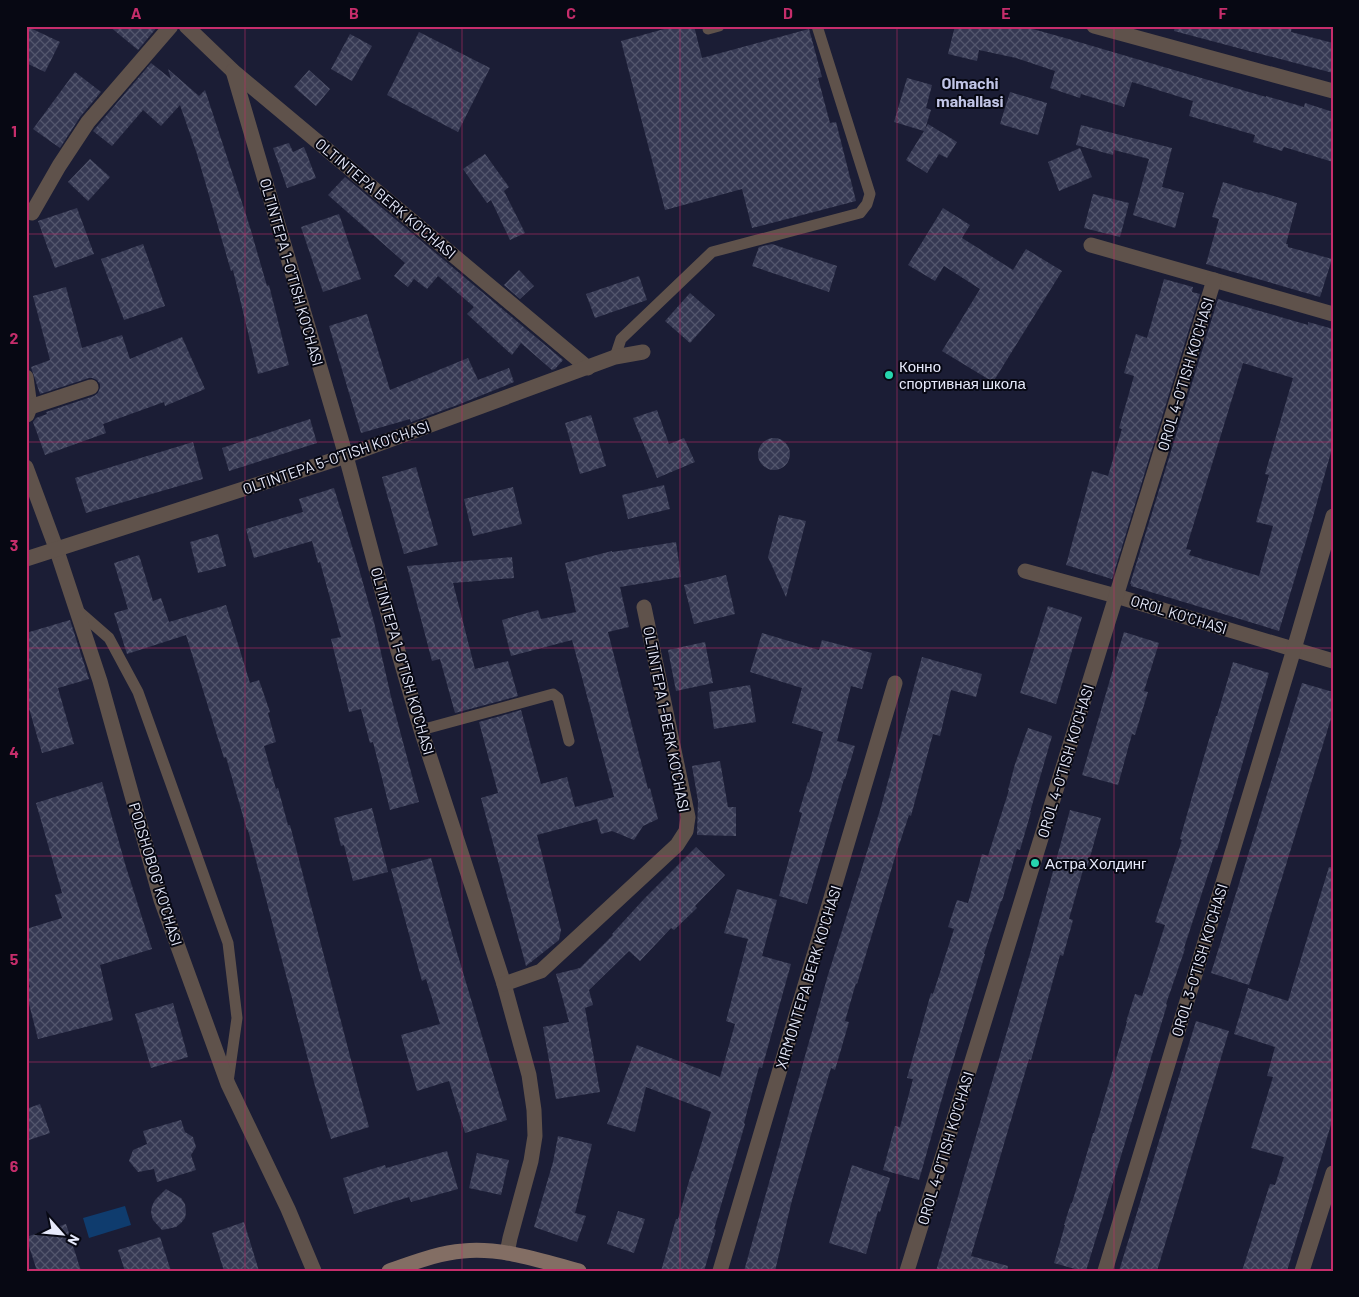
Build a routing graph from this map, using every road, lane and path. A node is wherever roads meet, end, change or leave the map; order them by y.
1 (170, 26) edge
2 (186, 26) edge
3 (818, 26) edge
4 (1094, 26) edge
5 (233, 71) junction
6 (1333, 92) edge
7 (32, 213) dead end
8 (1091, 245) dead end
9 (1214, 280) junction
10 (1333, 314) edge
11 (643, 352) dead end
12 (615, 357) junction
13 (588, 368) junction
14 (26, 378) edge
15 (91, 386) dead end
16 (28, 412) edge
17 (346, 456) junction
18 (26, 467) edge
19 (1333, 516) edge
20 (56, 548) junction
21 (26, 559) edge
22 (1025, 571) dead end
23 (1116, 596) junction
24 (644, 607) dead end
25 (76, 609) junction
26 (1294, 649) junction
27 (1333, 661) edge
28 (896, 683) dead end
29 (421, 730) junction
30 (569, 741) dead end
31 (504, 984) junction
32 (228, 1084) junction
33 (1333, 1173) edge
34 (507, 1253) junction
35 (314, 1271) edge
36 (389, 1271) edge
37 (579, 1271) edge
38 (720, 1271) edge
39 (907, 1271) edge
40 (1105, 1271) edge
41 (1302, 1271) edge

1 - 7 street
2 - 5 street, OLTINTEPA BERK KO'CHASI
3 - 12 lane
4 - 6 street
5 - 13 street, OLTINTEPA BERK KO'CHASI
5 - 17 street, OLTINTEPA 1-O'TISH KO'CHASI
8 - 9 street
9 - 10 street
9 - 23 street, OROL 4-O'TISH KO'CHASI
11 - 12 street, OLTINTEPA 5-O'TISH KO'CHASI
12 - 13 street, OLTINTEPA 5-O'TISH KO'CHASI
13 - 17 street, OLTINTEPA 5-O'TISH KO'CHASI
14 - 16 street
15 - 16 street
17 - 20 street, OLTINTEPA 5-O'TISH KO'CHASI
17 - 29 street, OLTINTEPA 1-O'TISH KO'CHASI
18 - 20 street, PODSHOBOG' KO'CHASI
19 - 26 street, OROL 3-O'TISH KO'CHASI
20 - 21 street, OLTINTEPA 5-O'TISH KO'CHASI
20 - 25 street, PODSHOBOG' KO'CHASI
22 - 23 street, OROL KO'CHASI
23 - 26 street, OROL KO'CHASI
23 - 39 street, OROL 4-O'TISH KO'CHASI
24 - 31 street, OLTINTEPA 1-BERK KO'CHASI
25 - 32 street, PODSHOBOG' KO'CHASI
25 - 32 lane
26 - 27 street, OROL KO'CHASI
26 - 40 street, OROL 3-O'TISH KO'CHASI
28 - 38 street, XIRMONTEPA BERK KO'CHASI
29 - 30 lane
29 - 31 street, OLTINTEPA 1-O'TISH KO'CHASI
31 - 34 street, OLTINTEPA 1-O'TISH KO'CHASI
32 - 35 street, PODSHOBOG' KO'CHASI
33 - 41 street
34 - 36 street
34 - 37 street

